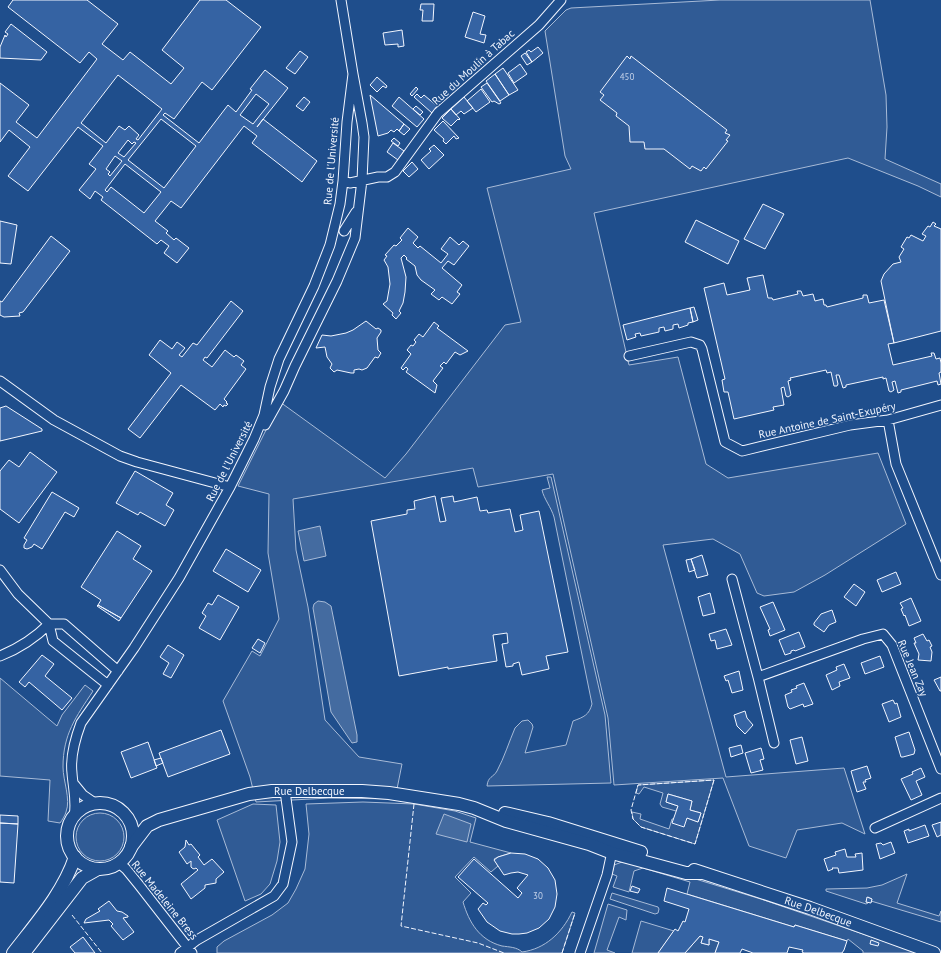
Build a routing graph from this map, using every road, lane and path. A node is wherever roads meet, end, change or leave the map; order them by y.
1 (341, 0) edge
2 (561, 0) edge
3 (353, 74) junction
4 (362, 180) junction
5 (344, 181) junction
6 (358, 210) junction
7 (344, 231) dead end
8 (629, 356) dead end
9 (0, 381) edge
10 (941, 405) edge
11 (888, 420) junction
12 (254, 439) junction
13 (230, 487) junction
14 (0, 570) edge
15 (941, 575) edge
16 (732, 579) dead end
17 (49, 624) junction
18 (0, 656) edge
19 (118, 671) junction
20 (758, 677) junction
21 (108, 685) junction
22 (774, 743) dead end
23 (941, 769) edge
24 (74, 784) junction
25 (285, 791) junction
26 (941, 798) edge
27 (96, 804) junction
28 (74, 816) junction
29 (126, 817) junction
30 (147, 826) junction
31 (875, 828) dead end
32 (131, 847) junction
33 (613, 848) junction
34 (75, 857) junction
35 (119, 863) junction
36 (98, 869) junction
37 (186, 951) edge
38 (13, 953) edge
39 (24, 953) edge
40 (580, 953) edge
41 (934, 953) edge

1 - 3 street, Rue de l'Université
2 - 4 street, Rue du Moulin à Tabac
3 - 4 street, Rue de l'Université
3 - 5 street, Rue de l'Université
4 - 5 street, Rue du Moulin à Tabac
4 - 6 street, Rue de l'Université
5 - 12 street, Rue de l'Université
6 - 7 street
6 - 12 street, Rue de l'Université
8 - 11 street, Rue Antoine de Saint-Exupéry
9 - 13 street
10 - 11 street, Rue Antoine de Saint-Exupéry
11 - 15 street
12 - 13 street, Rue de l'Université
13 - 19 street, Rue de l'Université
14 - 17 street
16 - 20 street
17 - 18 street
17 - 19 street
17 - 21 street
19 - 21 street, Rue de l'Université
20 - 22 street
20 - 23 street, Rue Jean Zay
21 - 24 street, Rue de l'Université
24 - 27 street
24 - 28 street, Rue de l'Université
25 - 30 street, Rue Delbecque
25 - 33 street, Rue Delbecque
25 - 37 street
26 - 31 street
27 - 28 street
27 - 29 street
28 - 34 street
29 - 30 street
29 - 32 street
30 - 32 street, Rue Delbecque
32 - 35 street
33 - 40 street
33 - 41 street, Rue Delbecque
34 - 36 street
34 - 38 street
35 - 36 street
35 - 37 street, Rue Madeleine Bress
36 - 39 street

